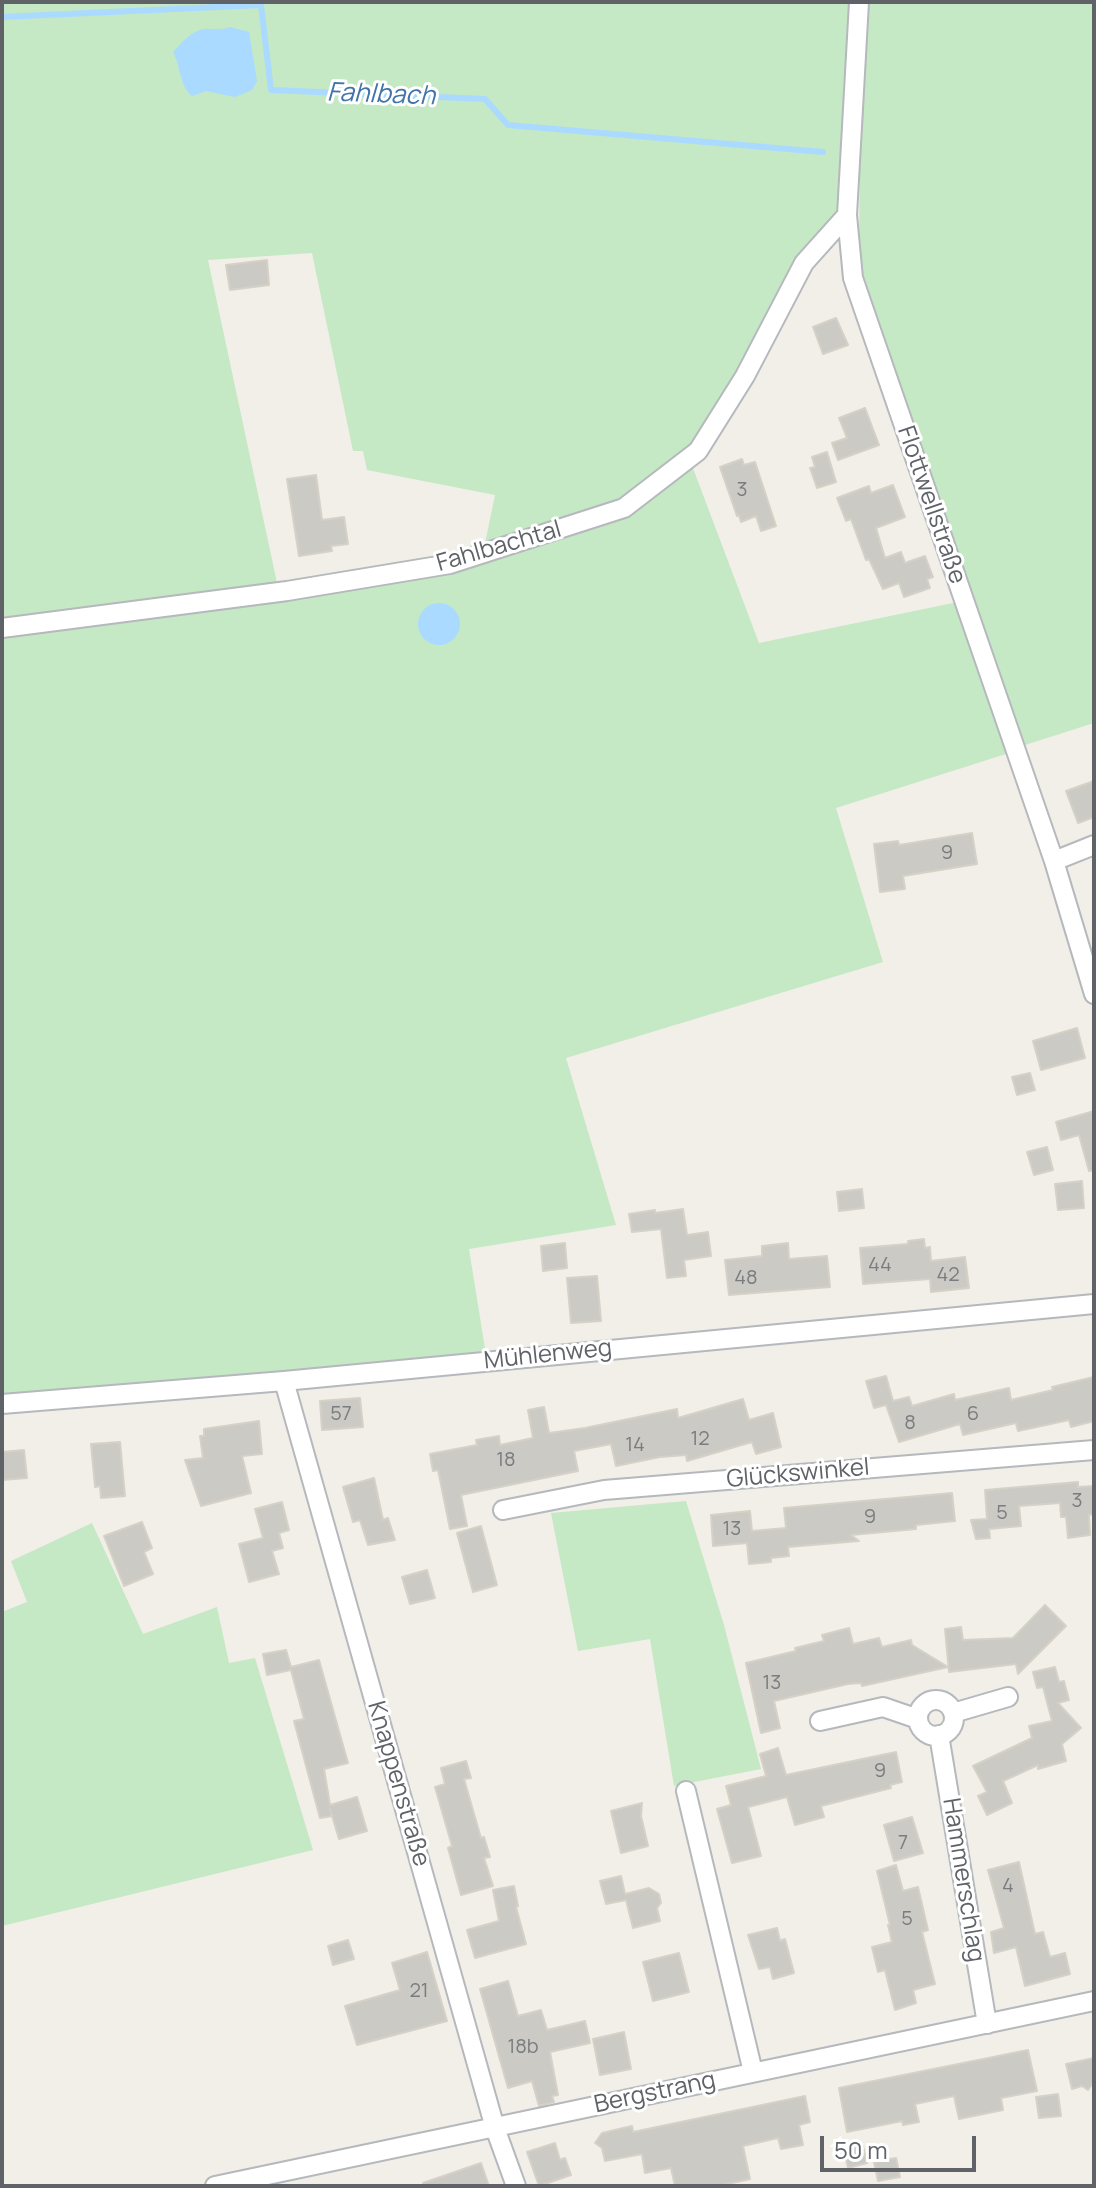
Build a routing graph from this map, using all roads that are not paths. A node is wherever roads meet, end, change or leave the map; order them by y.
1 (859, 2) edge
2 (847, 215) junction
3 (2, 628) edge
4 (1094, 845) edge
5 (1054, 861) junction
6 (1094, 994) edge
7 (1094, 1304) edge
8 (284, 1381) junction
9 (2, 1404) edge
10 (1094, 1450) edge
11 (503, 1510) dead end
12 (1008, 1697) dead end
13 (953, 1713) junction
14 (918, 1719) junction
15 (820, 1721) dead end
16 (939, 1735) junction
17 (686, 1791) dead end
18 (1094, 2001) edge
19 (987, 2024) junction
20 (753, 2072) junction
21 (495, 2128) junction
22 (215, 2186) edge
23 (516, 2186) edge

1 - 2 street, Flottwellstraße
2 - 3 street, Fahlbachtal
2 - 5 street, Flottwellstraße
4 - 5 street
5 - 6 street, Flottwellstraße
7 - 8 street, Mühlenweg
8 - 9 street, Mühlenweg
8 - 21 street, Knappenstraße
10 - 11 street, Glückswinkel
12 - 13 street
13 - 14 street
13 - 16 street
14 - 15 street
14 - 16 street
16 - 19 street, Hammerschlag
17 - 20 street
18 - 19 street, Bergstrang
19 - 20 street, Bergstrang
20 - 21 street, Bergstrang
21 - 22 street, Bergstrang
21 - 23 street, Knappenstraße

